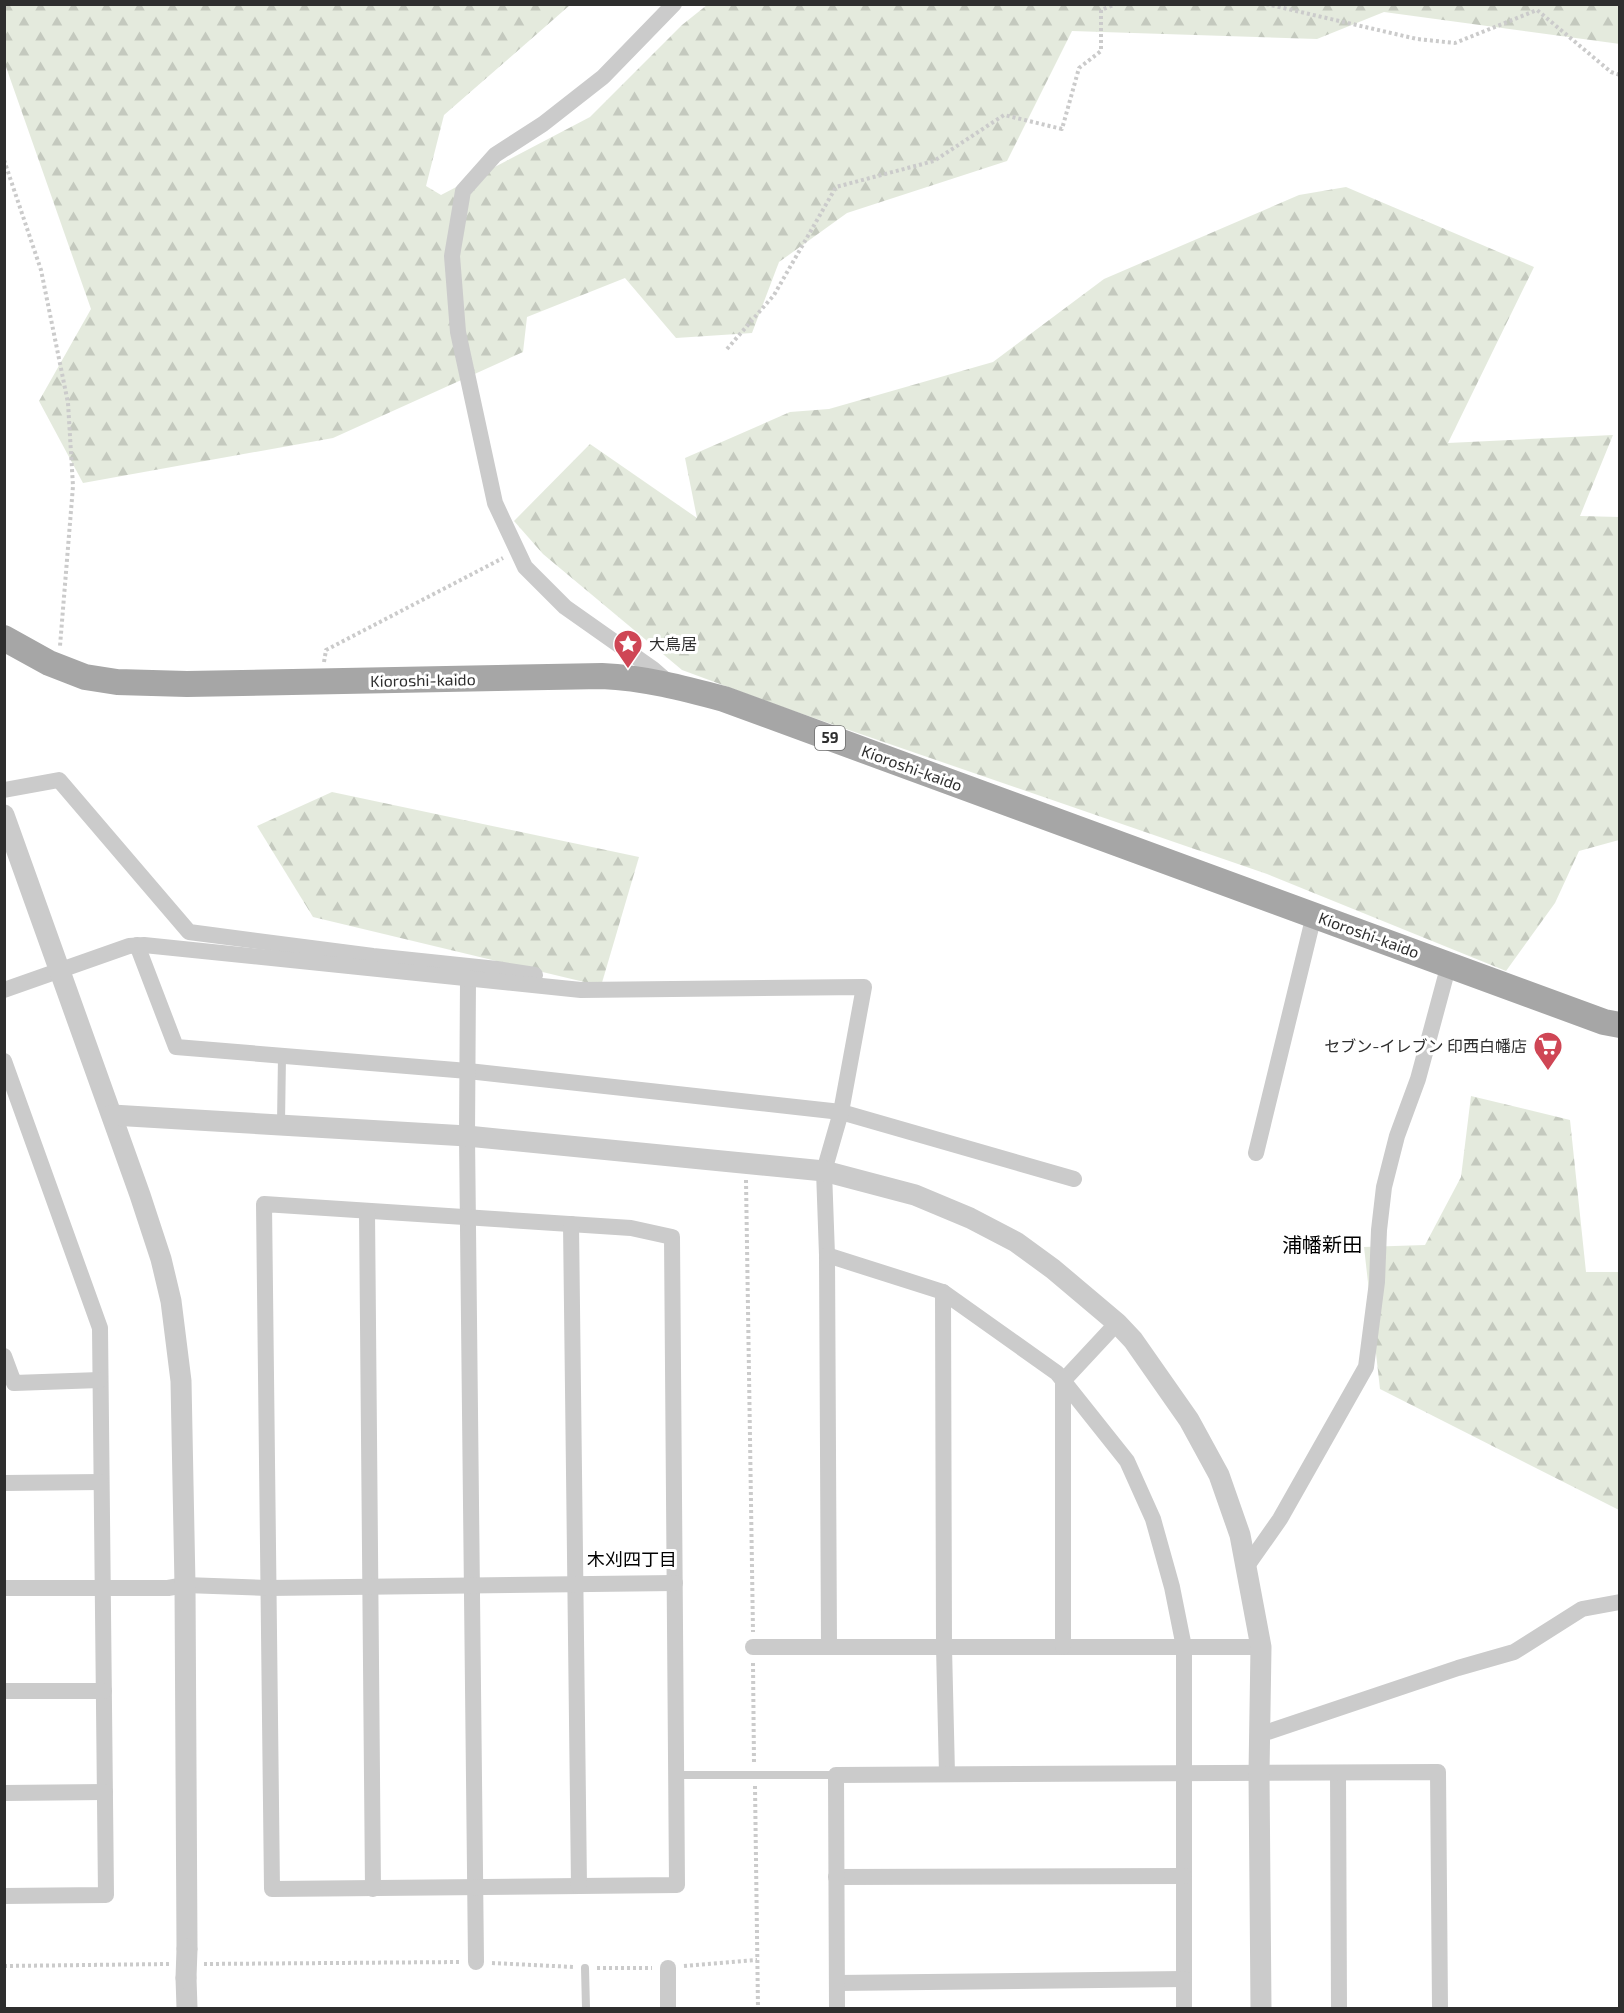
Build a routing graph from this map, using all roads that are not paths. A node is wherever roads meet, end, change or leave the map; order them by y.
1 (674, 4) edge
2 (6, 641) edge
3 (671, 684) junction
4 (4, 790) edge
5 (4, 816) edge
6 (1314, 915) junction
7 (137, 945) junction
8 (1449, 964) junction
9 (59, 970) junction
10 (468, 979) junction
11 (559, 987) junction
12 (4, 990) edge
13 (1620, 1025) edge
14 (282, 1056) junction
15 (4, 1061) edge
16 (468, 1071) junction
17 (841, 1112) junction
18 (112, 1115) junction
19 (281, 1124) junction
20 (467, 1136) junction
21 (1256, 1153) dead end
22 (824, 1172) junction
23 (1074, 1179) dead end
24 (367, 1210) junction
25 (468, 1217) junction
26 (571, 1224) junction
27 (827, 1255) junction
28 (943, 1292) junction
29 (1117, 1323) junction
30 (4, 1356) edge
31 (100, 1380) junction
32 (1063, 1381) junction
33 (9, 1383) edge
34 (101, 1482) junction
35 (4, 1483) edge
36 (1247, 1566) junction
37 (675, 1583) junction
38 (185, 1585) junction
39 (472, 1585) junction
40 (575, 1585) junction
41 (370, 1586) junction
42 (4, 1588) edge
43 (103, 1588) junction
44 (268, 1588) junction
45 (1620, 1602) edge
46 (753, 1647) road end
47 (829, 1647) junction
48 (944, 1647) junction
49 (1064, 1647) junction
50 (1184, 1647) junction
51 (1261, 1647) junction
52 (4, 1691) edge
53 (104, 1691) junction
54 (1259, 1735) junction
55 (1259, 1773) junction
56 (1338, 1773) junction
57 (946, 1774) junction
58 (1184, 1774) junction
59 (676, 1775) junction
60 (836, 1775) junction
61 (105, 1792) junction
62 (4, 1793) edge
63 (1184, 1876) junction
64 (836, 1877) junction
65 (579, 1886) junction
66 (476, 1888) junction
67 (373, 1889) junction
68 (4, 1896) edge
69 (476, 1962) road end
70 (585, 1968) road end
71 (668, 1968) road end
72 (1184, 1979) junction
73 (837, 1983) junction
74 (187, 2008) edge
75 (585, 2008) edge
76 (668, 2008) edge
77 (837, 2008) edge
78 (1184, 2008) edge
79 (1261, 2008) edge
80 (1339, 2008) edge
81 (1440, 2008) edge

1 - 3 street
2 - 3 main road, Kioroshi-kaido / 59
3 - 6 main road, Kioroshi-kaido / 59
4 - 11 street
5 - 9 street
6 - 8 main road, Kioroshi-kaido / 59
6 - 21 street
7 - 9 street
7 - 10 street
7 - 14 street
8 - 13 main road, Kioroshi-kaido / 59
8 - 36 street
9 - 12 street
9 - 18 street
10 - 11 street
10 - 16 street
11 - 17 street
14 - 16 street
14 - 19 lane
15 - 31 street
16 - 17 street
16 - 20 street
17 - 22 street
17 - 23 street
18 - 19 street
18 - 38 street
19 - 20 street
20 - 22 street
20 - 25 street
22 - 27 street
22 - 29 street
24 - 25 street
24 - 41 street
24 - 44 street
25 - 26 street
25 - 39 street
26 - 37 street
26 - 40 street
27 - 28 street
27 - 47 street
28 - 32 street
28 - 48 street
29 - 32 street
29 - 36 street
30 - 33 street
31 - 33 street
31 - 34 street
32 - 49 street
32 - 50 street
34 - 35 street
34 - 43 street
36 - 51 street
37 - 40 street
37 - 59 street
38 - 43 street
38 - 44 street
38 - 74 street
39 - 40 street
39 - 41 street
39 - 66 street
40 - 65 street
41 - 44 street
41 - 67 street
42 - 43 street
43 - 53 street
44 - 67 street
45 - 54 street
46 - 47 street
47 - 48 street
48 - 49 street
48 - 57 street
49 - 50 street
50 - 51 street
50 - 58 street
51 - 54 street
52 - 53 street
53 - 61 street
54 - 55 street
55 - 56 street
55 - 58 street
55 - 79 street
56 - 80 street
56 - 81 street
57 - 58 street
57 - 60 street
58 - 63 street
59 - 60 lane
59 - 65 street
60 - 64 street
61 - 62 street
61 - 68 street
63 - 64 street
63 - 72 street
64 - 73 street
65 - 66 street
66 - 67 street
66 - 69 street
70 - 75 lane
71 - 76 street
72 - 73 street
72 - 78 street
73 - 77 street

